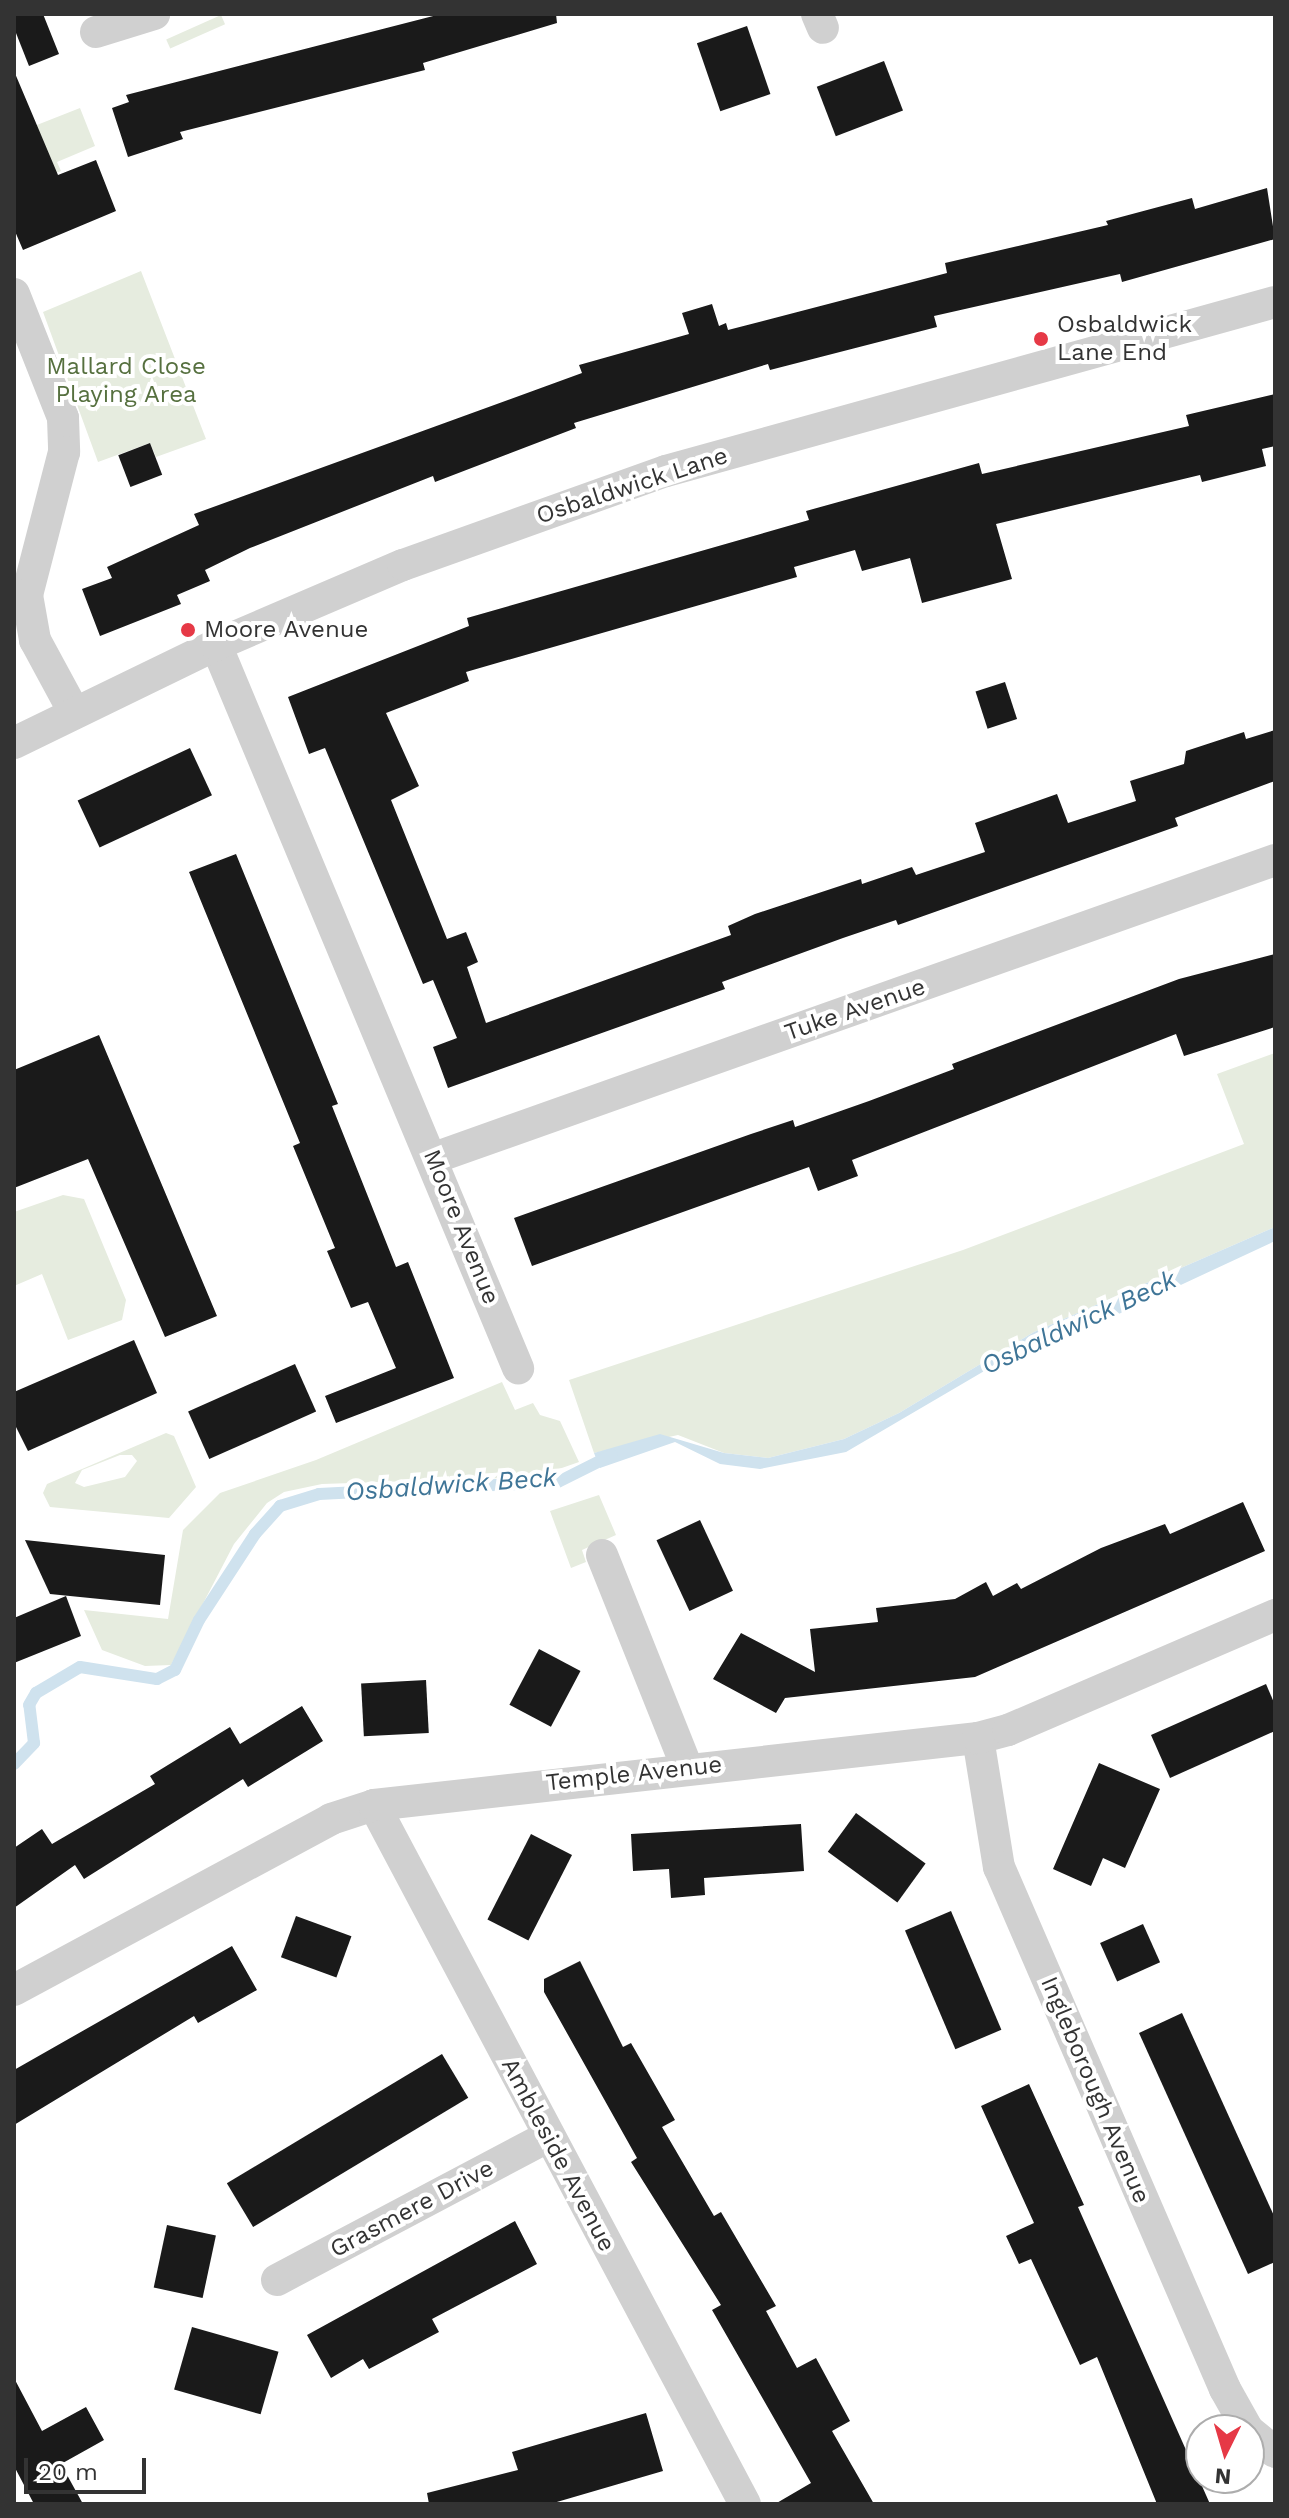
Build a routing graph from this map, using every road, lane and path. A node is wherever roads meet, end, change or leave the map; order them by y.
1 (154, 14) edge
2 (96, 32) dead end
3 (14, 294) edge
4 (1275, 302) edge
5 (216, 645) junction
6 (74, 712) junction
7 (14, 743) edge
8 (1275, 860) edge
9 (434, 1158) junction
10 (518, 1368) dead end
11 (602, 1555) dead end
12 (1275, 1615) edge
13 (978, 1738) junction
14 (687, 1768) junction
15 (374, 1805) junction
16 (14, 1990) edge
17 (547, 2137) junction
18 (277, 2280) dead end
19 (1239, 2414) edge
20 (745, 2504) edge

1 - 2 street
3 - 6 street
4 - 5 street, Osbaldwick Lane
5 - 6 street, Osbaldwick Lane
5 - 9 street, Moore Avenue
6 - 7 street, Osbaldwick Lane
8 - 9 street, Tuke Avenue
9 - 10 street, Moore Avenue
11 - 14 street
12 - 13 street, Temple Avenue
13 - 14 street, Temple Avenue
13 - 19 street, Ingleborough Avenue
14 - 15 street, Temple Avenue
15 - 16 street, Temple Avenue
15 - 17 street, Ambleside Avenue
17 - 18 street, Grasmere Drive
17 - 20 street, Ambleside Avenue

